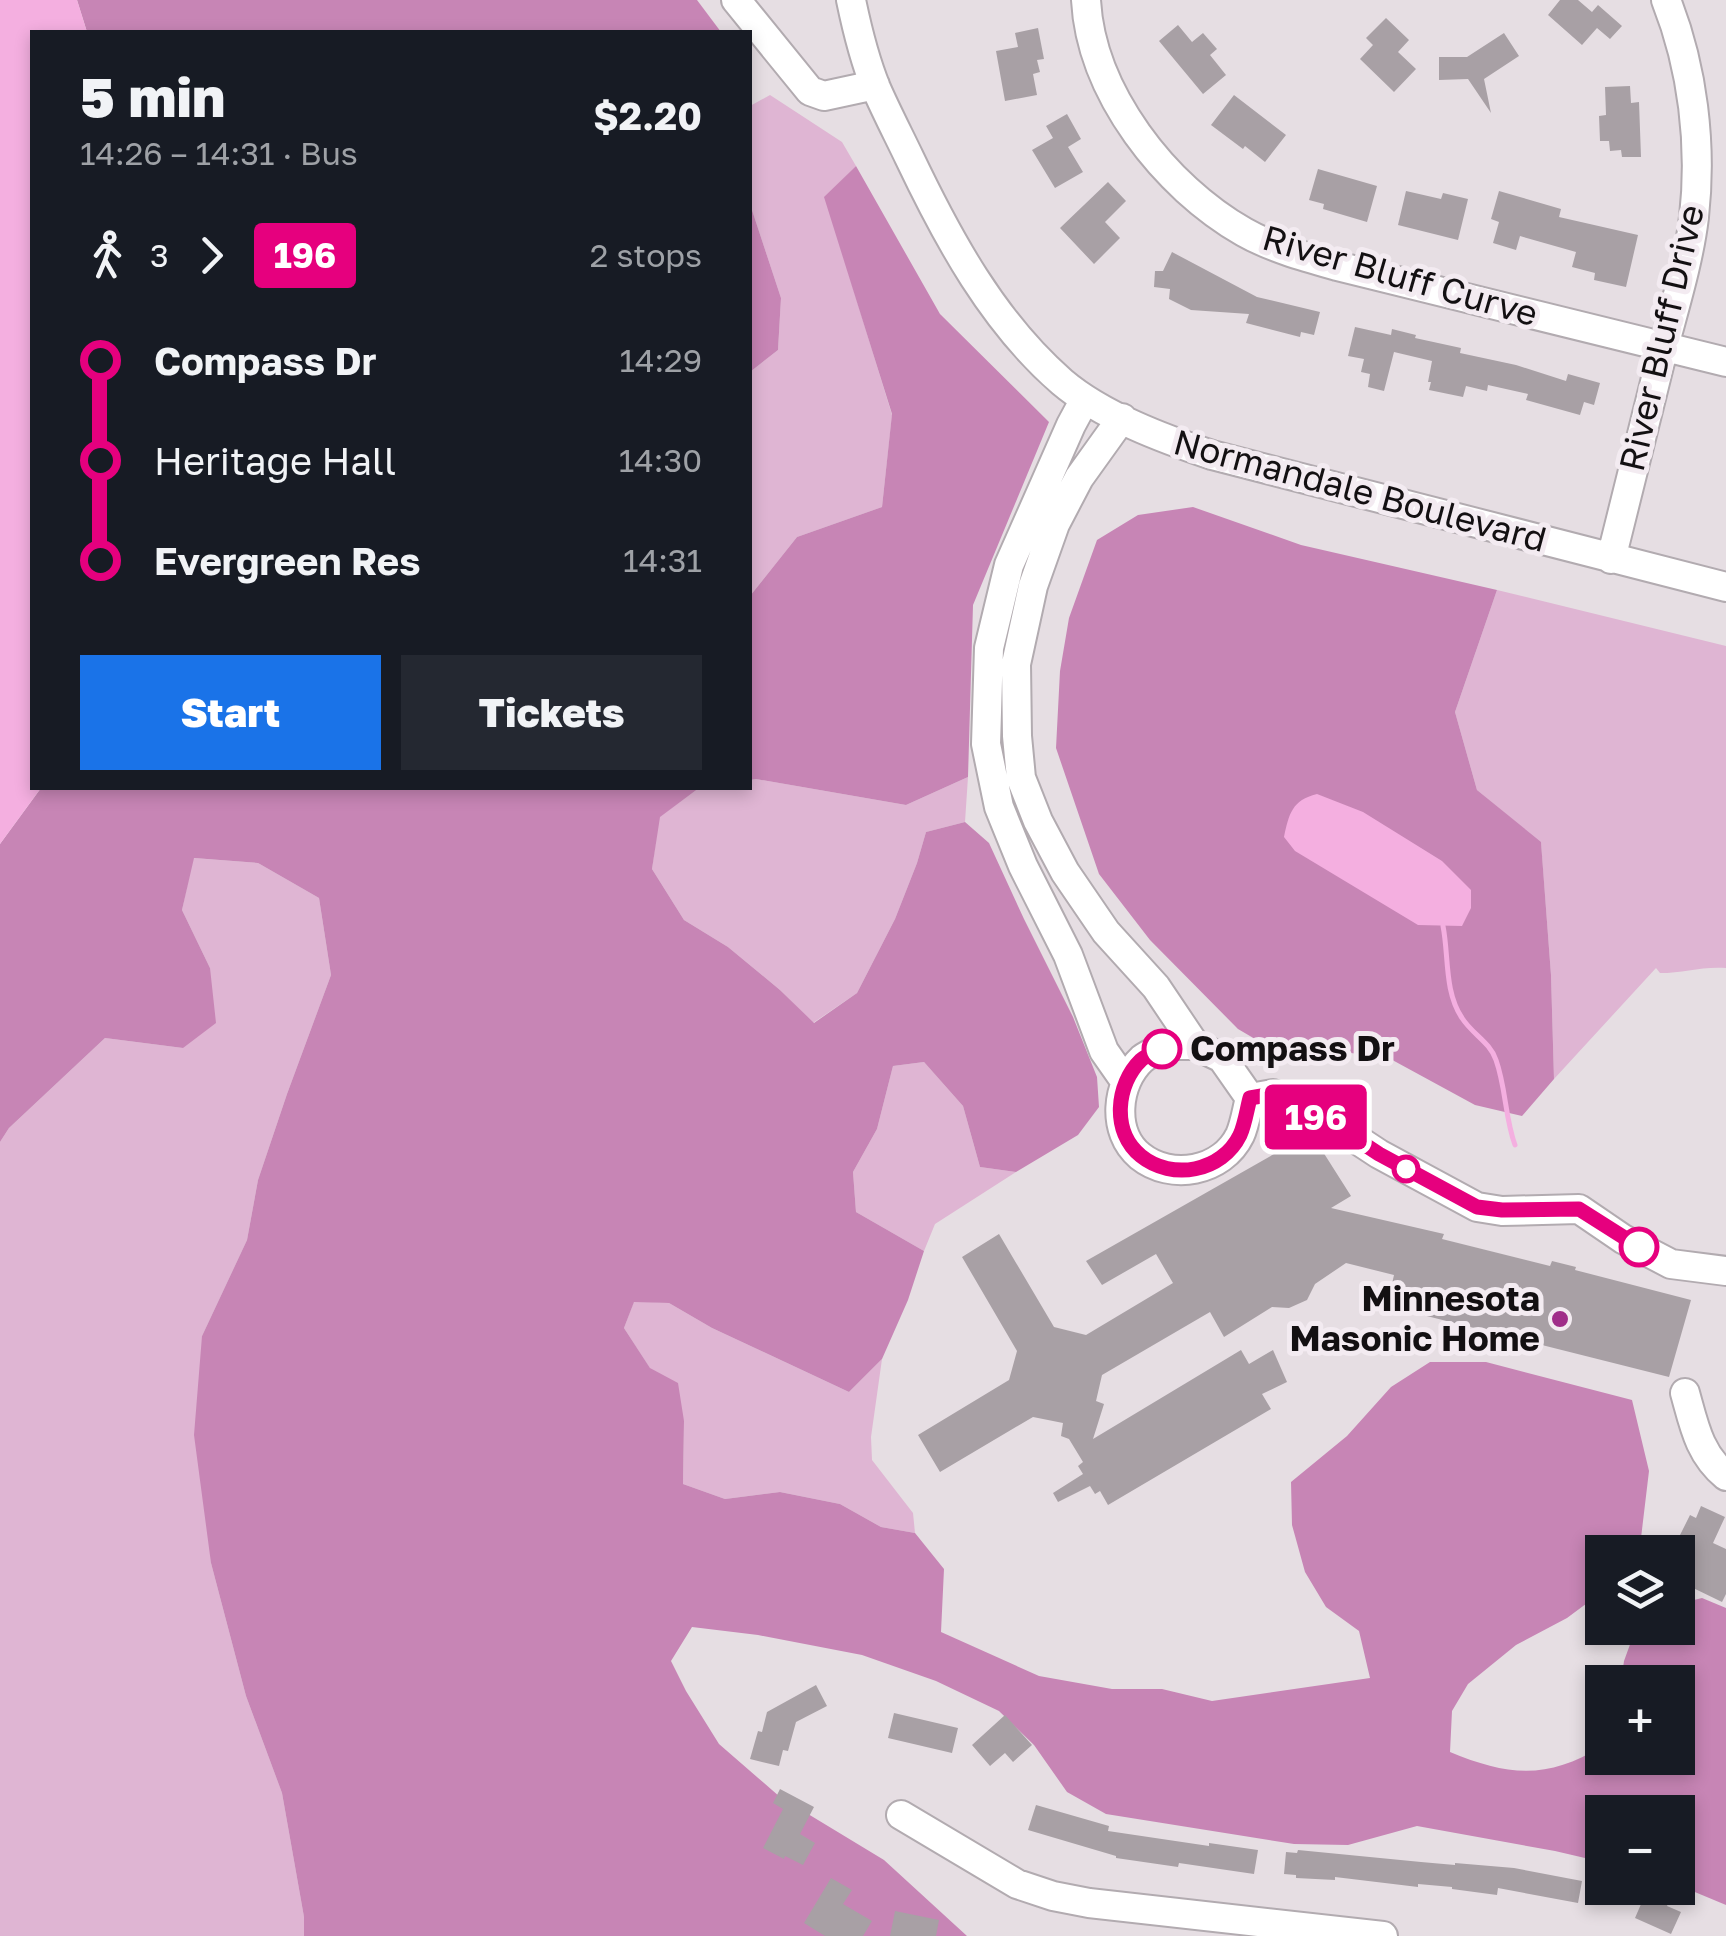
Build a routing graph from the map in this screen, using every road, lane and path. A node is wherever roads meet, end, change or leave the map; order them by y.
1 (736, 0) edge
2 (851, 0) edge
3 (1086, 0) edge
4 (1666, 0) edge
5 (875, 85) junction
6 (1664, 346) junction
7 (1726, 362) edge
8 (1085, 399) junction
9 (1122, 418) junction
10 (1611, 558) junction
11 (1726, 587) edge
12 (1195, 1045) junction
13 (1125, 1081) junction
14 (1250, 1098) junction
15 (1726, 1271) edge
16 (1684, 1392) dead end
17 (1726, 1476) edge
18 (901, 1815) dead end
19 (1383, 1936) edge

1 - 5 street
2 - 5 street, Normandale Boulevard
3 - 6 street, River Bluff Curve
4 - 6 street, River Bluff Drive
5 - 8 street, Normandale Boulevard
6 - 7 street, River Bluff Curve
6 - 10 street, River Bluff Drive
8 - 9 street, Normandale Boulevard
8 - 13 street
9 - 10 street, Normandale Boulevard
9 - 12 street
10 - 11 street, Normandale Boulevard
12 - 13 street
12 - 14 street
13 - 14 street
14 - 15 street
16 - 17 street
18 - 19 street

